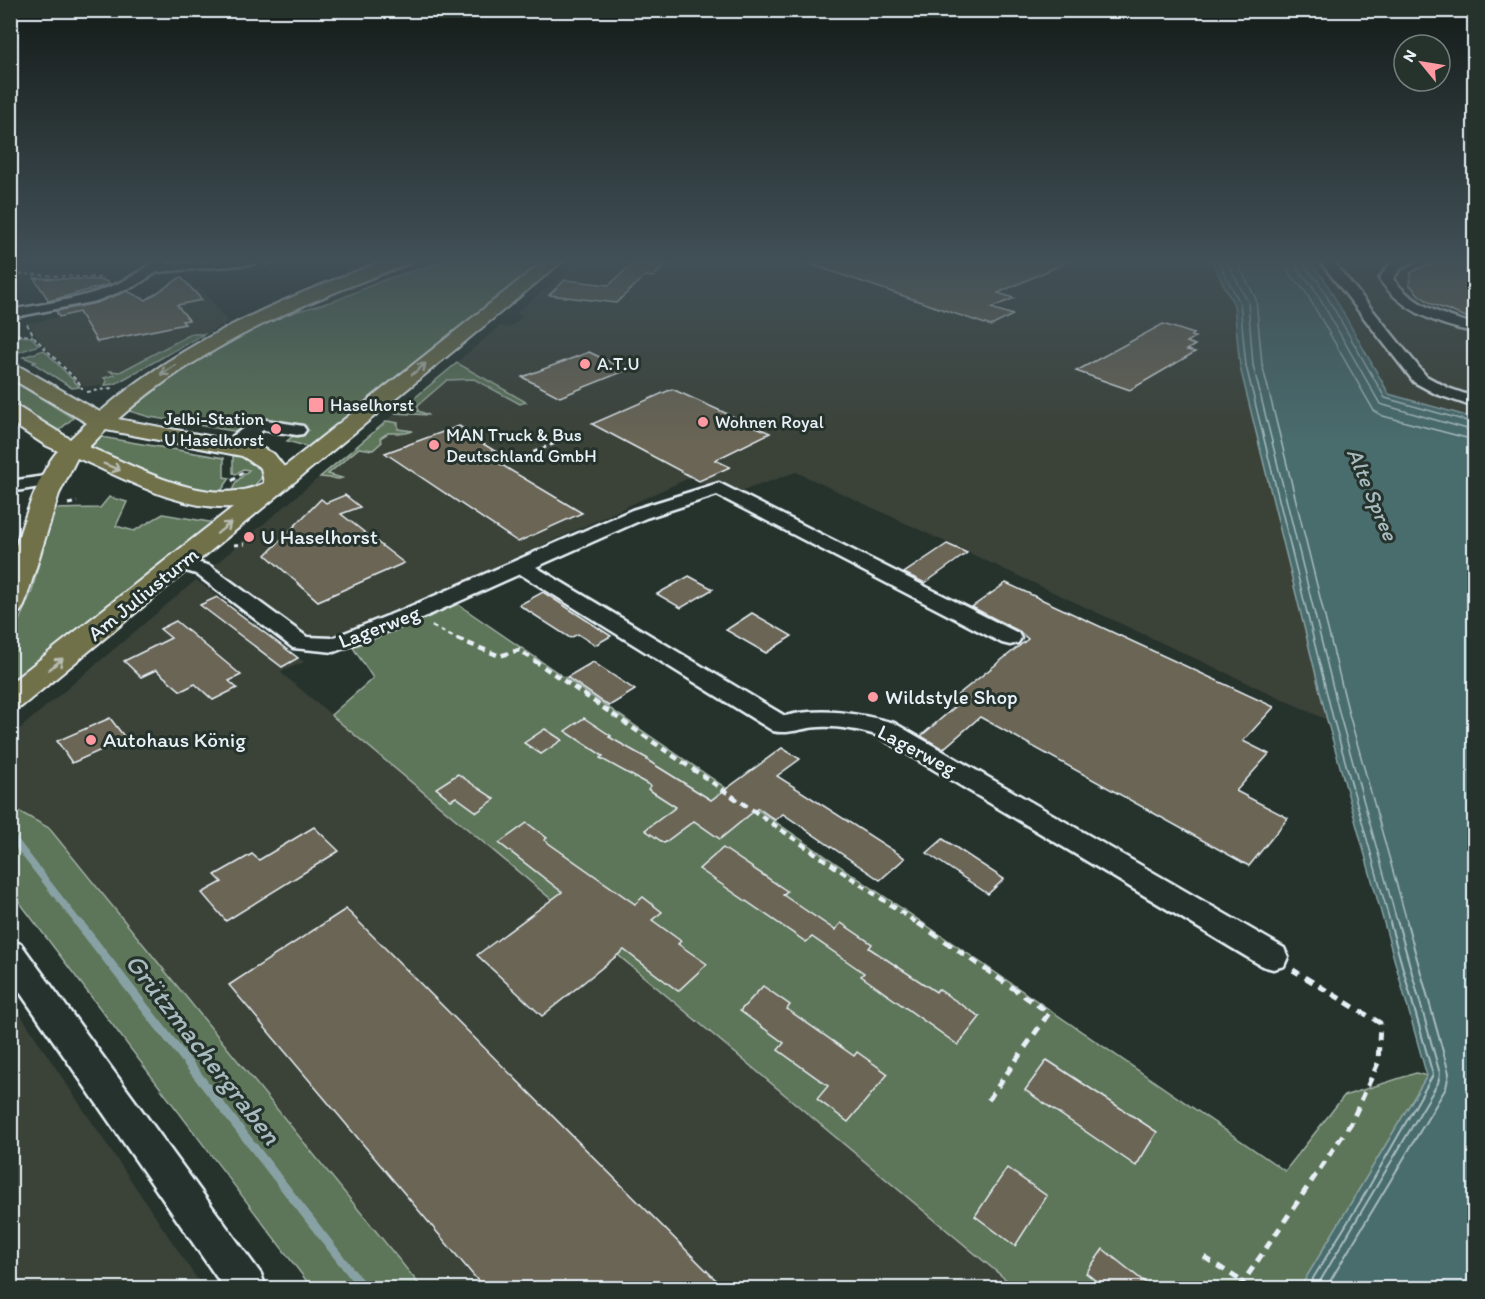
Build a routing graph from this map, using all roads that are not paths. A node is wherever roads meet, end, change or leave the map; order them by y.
1 (258, 321) edge
2 (480, 321) edge
3 (1373, 321) edge
4 (1451, 321) edge
5 (1474, 328) edge
6 (10, 369) edge
7 (146, 385) junction
8 (55, 396) junction
9 (1474, 402) edge
10 (10, 412) edge
11 (101, 421) junction
12 (297, 430) dead end
13 (230, 447) junction
14 (72, 449) junction
15 (52, 480) junction
16 (10, 487) edge
17 (276, 487) junction
18 (180, 564) junction
19 (522, 567) junction
20 (12, 598) edge
21 (1010, 638) dead end
22 (10, 700) edge
23 (10, 953) edge
24 (1272, 957) road end
25 (247, 1288) edge

1 -> 7 main road
17 -> 2 main road, Am Juliusturm
3 - 9 street
4 - 5 street
6 - 8 main road
7 - 8 main road
7 - 11 main road
8 - 11 main road
10 - 14 main road
11 - 13 main road
11 - 14 main road
12 - 13 street
13 - 17 main road
14 - 15 main road
14 -> 17 main road
15 - 16 street
15 - 20 main road
18 -> 17 main road, Am Juliusturm
18 - 19 street, Lagerweg
22 -> 18 main road, Am Juliusturm
19 - 21 street, Lagerweg
19 - 24 street, Lagerweg
23 - 25 street

